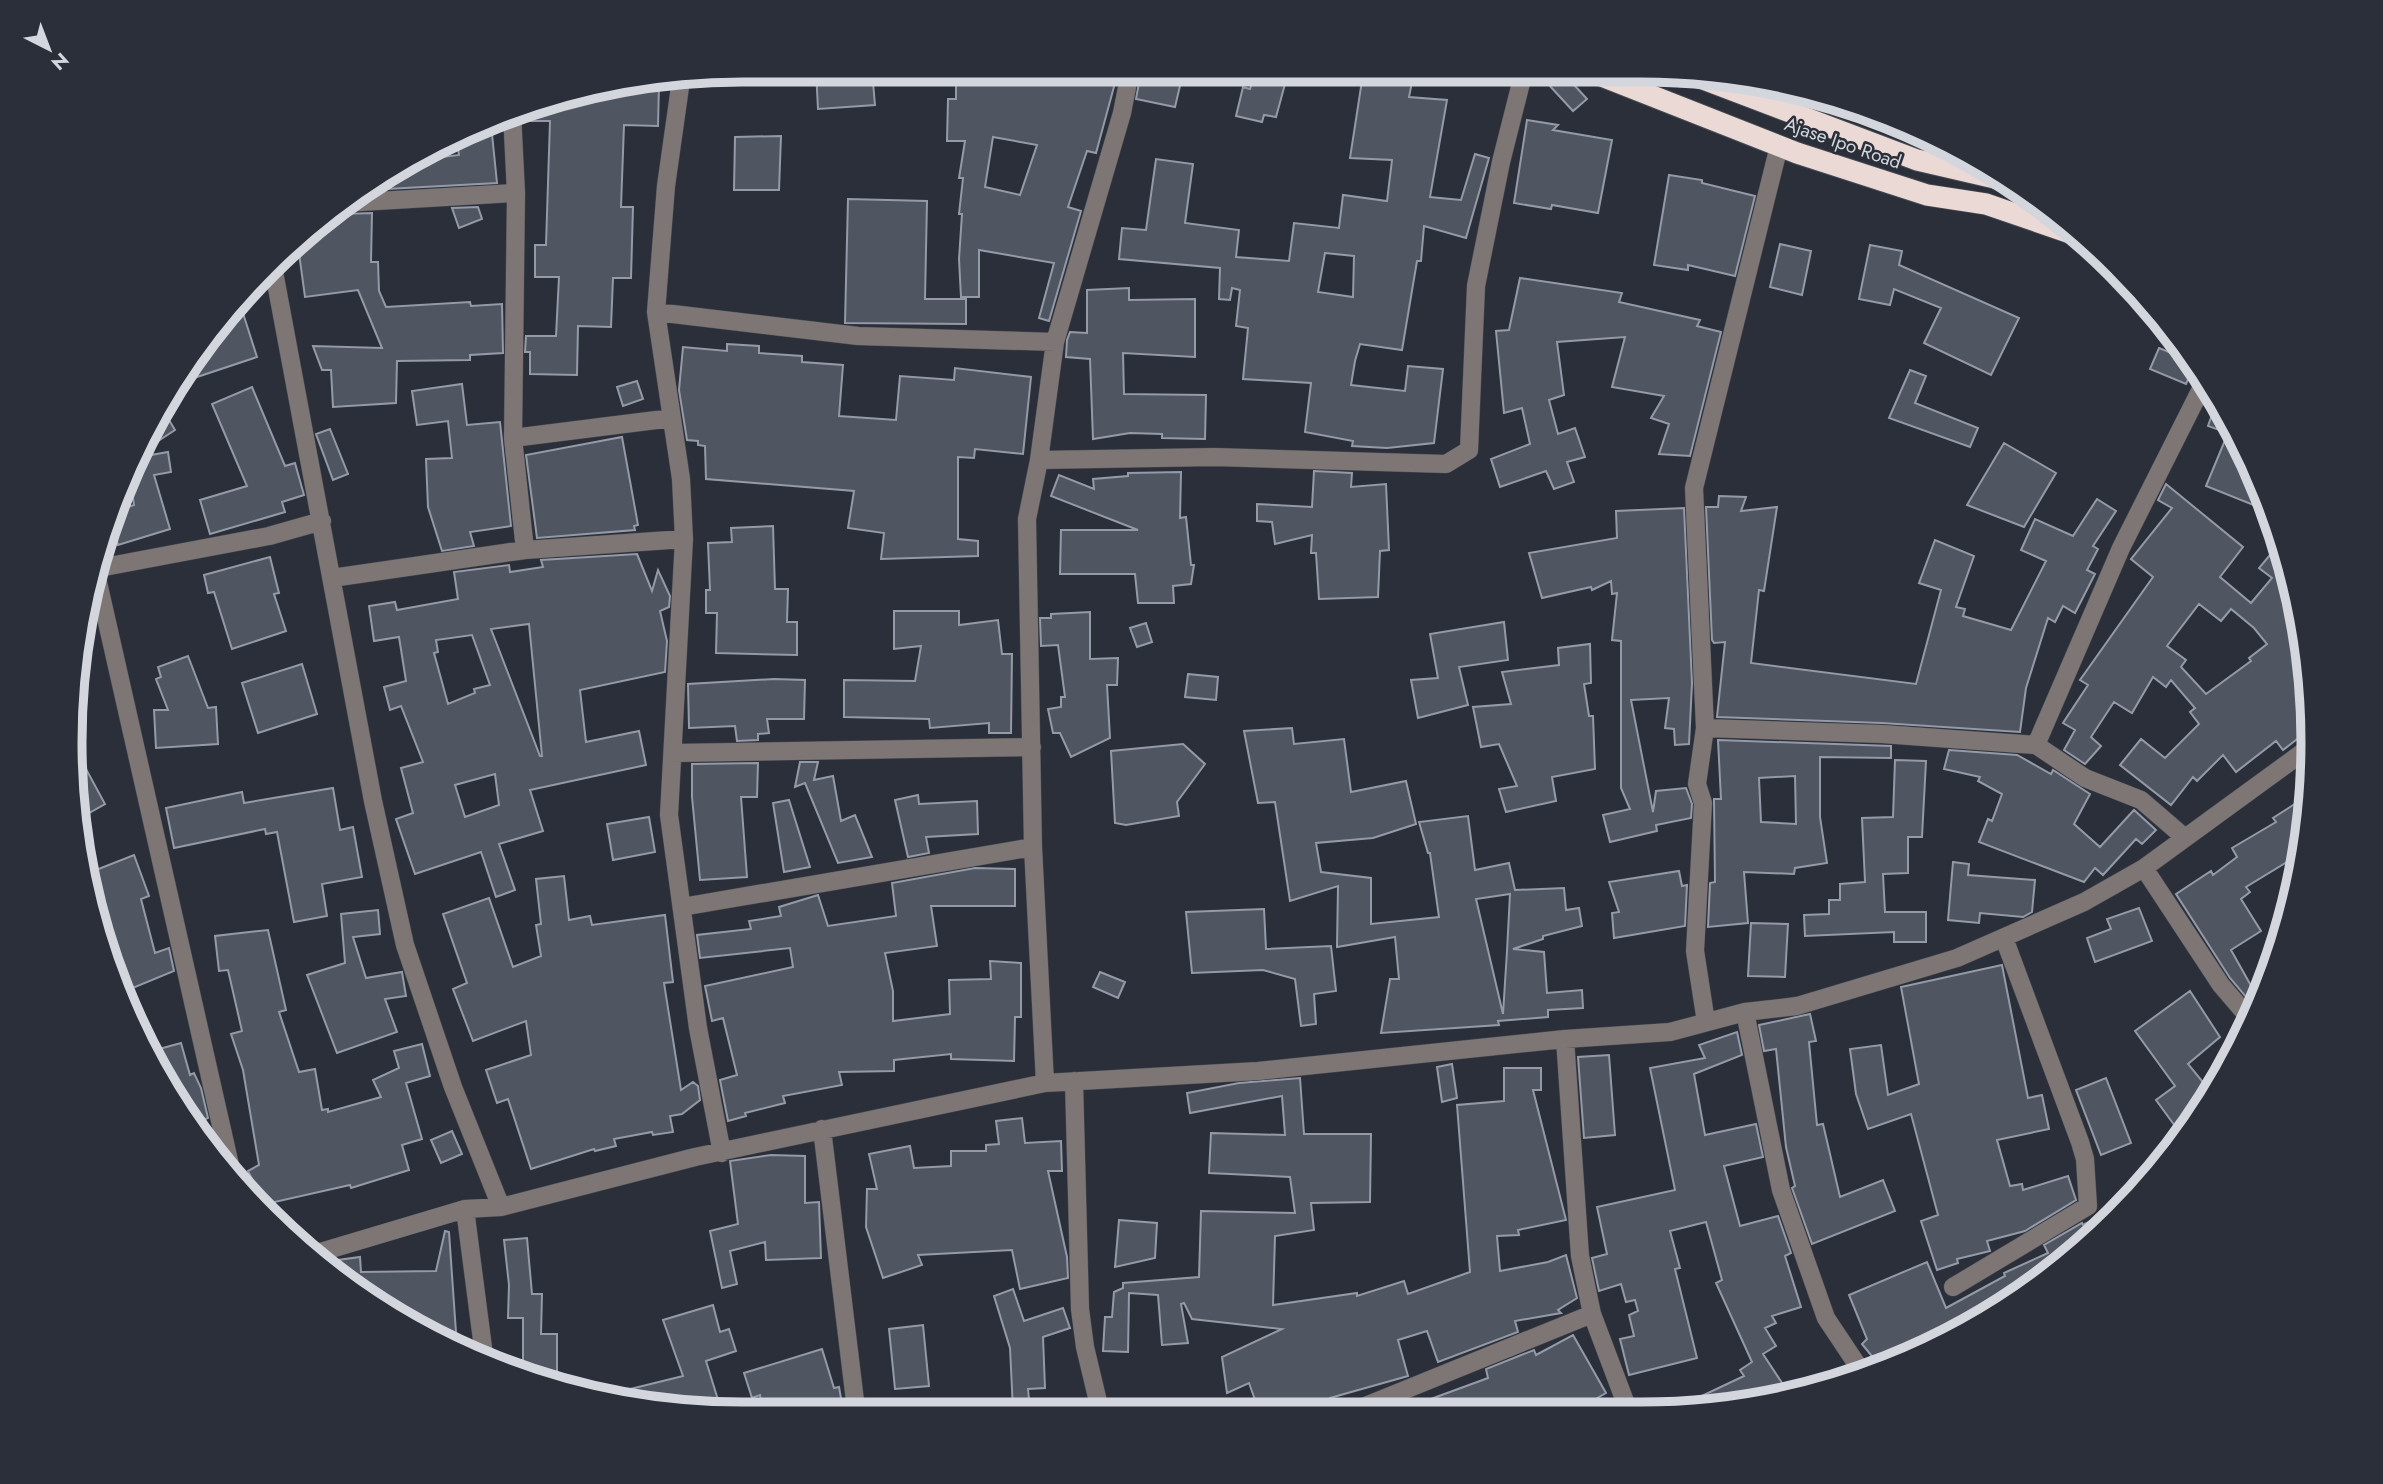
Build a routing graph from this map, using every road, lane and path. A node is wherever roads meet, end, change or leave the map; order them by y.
1 (1128, 82) edge
2 (1521, 82) edge
3 (1623, 82) edge
4 (680, 86) edge
5 (1730, 89) edge
6 (513, 124) edge
7 (1779, 146) junction
8 (1975, 173) edge
9 (516, 193) junction
10 (363, 202) edge
11 (2053, 227) edge
12 (275, 275) edge
13 (656, 312) junction
14 (1055, 342) junction
15 (2200, 391) edge
16 (673, 418) junction
17 (513, 438) junction
18 (1039, 460) junction
19 (322, 521) junction
20 (684, 539) junction
21 (525, 550) junction
22 (106, 567) edge
23 (332, 578) junction
24 (100, 592) edge
25 (1705, 728) junction
26 (2036, 745) junction
27 (1032, 747) junction
28 (674, 753) junction
29 (2300, 754) edge
30 (2184, 837) junction
31 (1033, 847) junction
32 (2144, 868) junction
33 (682, 907) junction
34 (2004, 939) junction
35 (2243, 1011) edge
36 (1745, 1012) junction
37 (1706, 1022) junction
38 (1565, 1039) junction
39 (1074, 1081) junction
40 (1045, 1083) junction
41 (822, 1129) junction
42 (722, 1153) junction
43 (228, 1155) edge
44 (501, 1207) junction
45 (465, 1209) junction
46 (323, 1251) edge
47 (1953, 1287) dead end
48 (1592, 1314) junction
49 (483, 1349) edge
50 (1857, 1366) edge
51 (855, 1402) edge
52 (1098, 1402) edge
53 (1369, 1402) edge
54 (1625, 1402) edge

1 - 14 street
2 - 18 street
3 - 7 highway, Ajase Ipo Road
4 - 13 street
5 - 8 highway, Ajase Ipo Road
6 - 9 street
7 - 11 highway, Ajase Ipo Road
7 - 25 street
9 - 10 street
9 - 17 street
12 - 19 street
13 - 14 street
13 - 16 street
14 - 18 street
15 - 26 street
16 - 17 street
16 - 20 street
17 - 21 street
18 - 27 street
19 - 22 street
19 - 23 street
20 - 21 street
20 - 28 street
21 - 23 street
23 - 44 street
24 - 43 street
25 - 26 street
25 - 37 street
26 - 30 street
27 - 28 street
27 - 31 street
28 - 33 street
29 - 30 street
30 - 32 street
31 - 33 street
31 - 40 street
32 - 34 street
32 - 35 street
33 - 42 street
34 - 36 street
34 - 47 street
36 - 37 street
36 - 50 street
37 - 38 street
38 - 39 street
38 - 48 street
39 - 40 street
39 - 52 street
40 - 41 street
41 - 42 street
41 - 51 street
42 - 44 street
44 - 45 street
45 - 46 street
45 - 49 street
48 - 53 street
48 - 54 street

